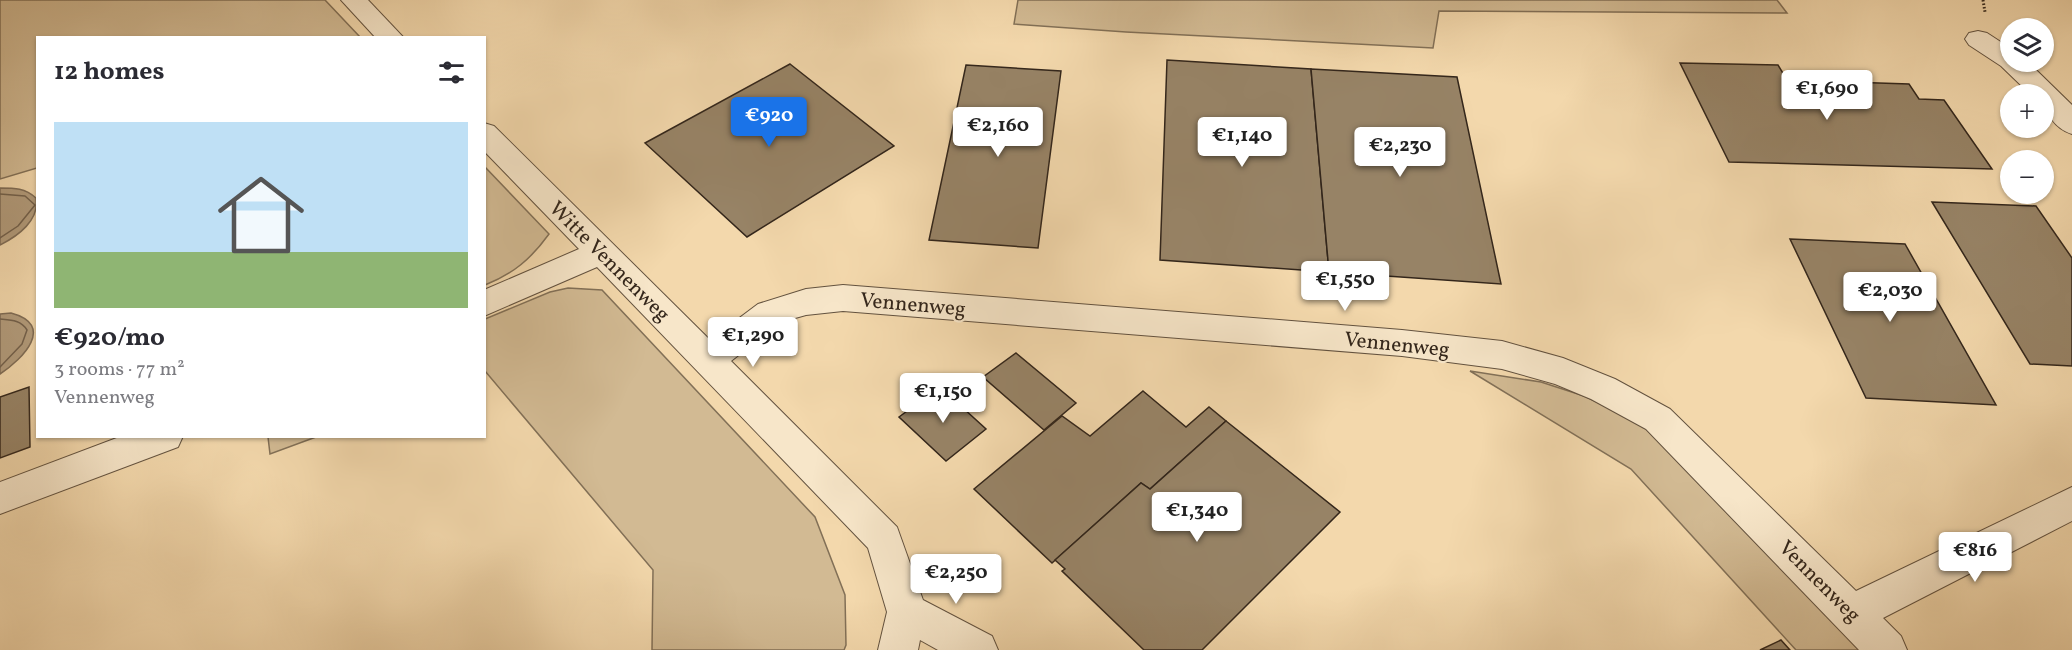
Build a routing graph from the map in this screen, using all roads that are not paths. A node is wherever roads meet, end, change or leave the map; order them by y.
1 (354, 0) edge
2 (389, 36) edge
3 (1978, 39) dead end
4 (2000, 54) edge
5 (2023, 72) edge
6 (2072, 124) edge
7 (486, 135) edge
8 (601, 252) junction
9 (486, 303) edge
10 (708, 360) junction
11 (160, 438) edge
12 (0, 498) edge
13 (2072, 503) edge
14 (907, 612) junction
15 (1852, 613) junction
16 (898, 650) edge
17 (978, 650) edge
18 (1887, 650) edge

1 - 2 street
3 - 4 street
5 - 6 street
7 - 8 street, Witte Vennenweg
8 - 9 street
8 - 10 street, Witte Vennenweg
10 - 14 street, Witte Vennenweg
10 - 15 street, Vennenweg
11 - 12 street
13 - 15 street
14 - 16 street
14 - 17 street
15 - 18 street, Vennenweg

